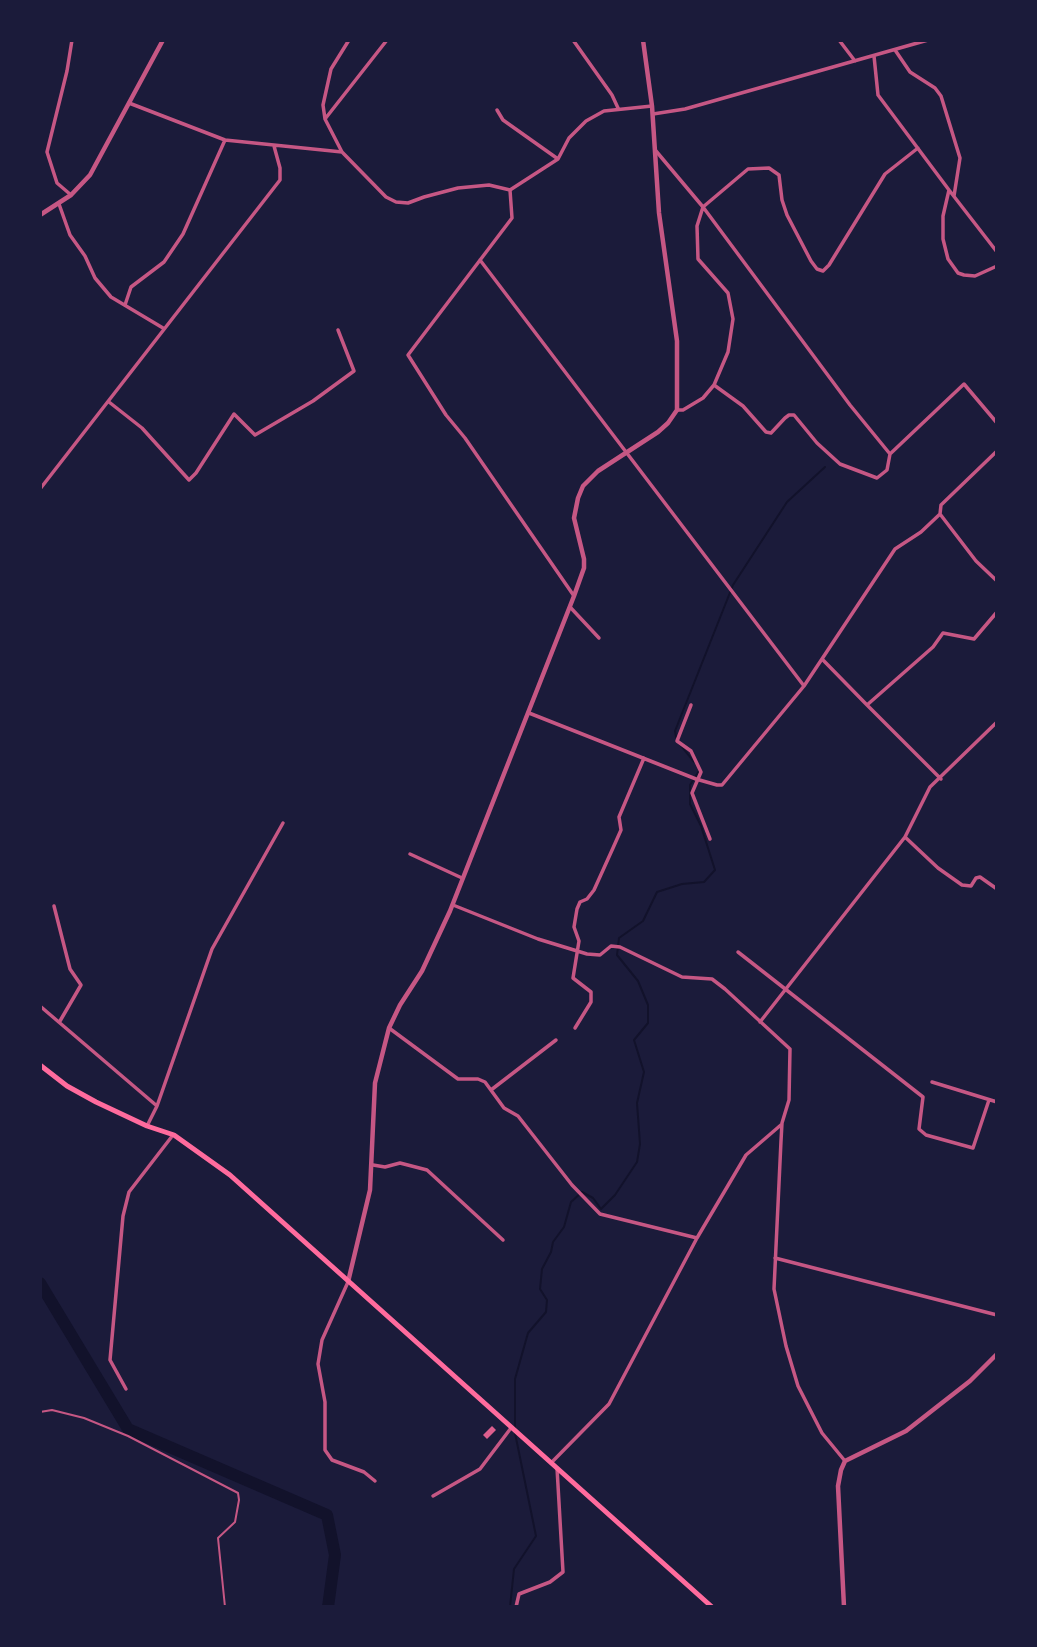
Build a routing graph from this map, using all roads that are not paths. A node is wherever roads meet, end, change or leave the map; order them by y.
1 (72, 40) edge
2 (163, 40) edge
3 (349, 40) edge
4 (387, 40) edge
5 (573, 40) edge
6 (643, 40) edge
7 (839, 40) edge
8 (928, 40) edge
9 (895, 50) junction
10 (874, 56) junction
11 (855, 62) junction
12 (129, 103) junction
13 (652, 106) junction
14 (618, 108) junction
15 (497, 110) dead end
16 (652, 114) junction
17 (326, 119) junction
18 (225, 140) junction
19 (274, 146) junction
20 (918, 148) junction
21 (655, 150) junction
22 (342, 152) junction
23 (558, 159) junction
24 (510, 190) junction
25 (949, 190) junction
26 (71, 195) junction
27 (954, 196) junction
28 (59, 204) junction
29 (704, 207) junction
30 (40, 215) edge
31 (997, 252) edge
32 (480, 260) junction
33 (997, 266) edge
34 (125, 305) junction
35 (163, 328) junction
36 (338, 330) dead end
37 (714, 385) junction
38 (109, 402) junction
39 (677, 410) junction
40 (997, 423) edge
41 (997, 451) edge
42 (626, 452) junction
43 (890, 454) junction
44 (40, 489) edge
45 (940, 514) junction
46 (997, 581) edge
47 (575, 596) junction
48 (570, 607) junction
49 (997, 612) edge
50 (599, 638) dead end
51 (823, 660) junction
52 (804, 686) junction
53 (691, 705) dead end
54 (867, 705) junction
55 (529, 713) junction
56 (997, 722) edge
57 (645, 758) junction
58 (695, 779) junction
59 (940, 779) junction
60 (283, 823) dead end
61 (905, 837) junction
62 (710, 839) dead end
63 (410, 854) dead end
64 (463, 878) junction
65 (997, 889) edge
66 (453, 905) junction
67 (54, 906) dead end
68 (578, 950) junction
69 (738, 952) dead end
70 (785, 989) junction
71 (40, 1006) edge
72 (60, 1021) junction
73 (760, 1022) junction
74 (389, 1028) junction
75 (575, 1028) dead end
76 (556, 1040) dead end
77 (40, 1065) edge
78 (932, 1082) dead end
79 (491, 1090) junction
80 (989, 1100) junction
81 (997, 1102) edge
82 (157, 1106) junction
83 (782, 1123) junction
84 (147, 1126) junction
85 (174, 1135) junction
86 (373, 1165) junction
87 (697, 1238) junction
88 (503, 1240) dead end
89 (774, 1258) junction
90 (348, 1282) junction
91 (997, 1315) edge
92 (997, 1354) edge
93 (127, 1389) dead end
94 (40, 1412) edge
95 (512, 1428) junction
96 (845, 1461) junction
97 (551, 1463) junction
98 (556, 1468) junction
99 (375, 1481) dead end
100 (433, 1496) dead end
101 (225, 1607) edge
102 (516, 1607) edge
103 (712, 1607) edge
104 (844, 1607) edge

1 - 26 street
2 - 12 street
3 - 17 street
4 - 17 street
5 - 14 street
6 - 13 street
7 - 11 street
8 - 9 street
9 - 10 street
9 - 27 street
10 - 11 street
10 - 20 street
11 - 16 street
12 - 18 street
12 - 26 street
13 - 14 street
13 - 16 street
14 - 23 street
15 - 23 street
16 - 21 street
17 - 22 street
18 - 19 street
18 - 34 street
19 - 22 street
19 - 35 street
20 - 25 street
20 - 29 street
21 - 29 street
21 - 39 street
22 - 24 street
23 - 24 street
24 - 32 street
25 - 27 street
25 - 33 street
26 - 28 street
27 - 31 street
28 - 30 street
28 - 34 street
29 - 37 street
29 - 43 street
32 - 42 street
32 - 47 street
34 - 35 street
35 - 38 street
36 - 38 street
37 - 39 street
37 - 43 street
38 - 44 street
39 - 42 street
40 - 43 street
41 - 45 street
42 - 47 street
42 - 52 street
45 - 46 street
45 - 51 street
47 - 48 street
48 - 50 street
48 - 55 street
49 - 54 street
51 - 52 street
51 - 54 street
52 - 58 street
53 - 58 street
54 - 59 street
55 - 57 street
55 - 64 street
56 - 59 street
57 - 58 street
57 - 68 street
58 - 62 street
59 - 61 street
60 - 82 street
61 - 65 street
61 - 70 street
63 - 64 street
64 - 66 street
66 - 68 street
66 - 74 street
67 - 72 street
68 - 73 street
68 - 75 street
69 - 70 street
70 - 73 street
70 - 80 street
71 - 72 street
72 - 82 street
73 - 83 street
74 - 79 street
74 - 86 street
76 - 79 street
77 - 84 main road
78 - 80 street
79 - 87 street
80 - 81 street
82 - 84 street
83 - 87 street
83 - 89 street
84 - 85 main road
85 - 90 main road
85 - 93 street
86 - 88 street
86 - 90 street
87 - 97 street
89 - 91 street
89 - 96 street
90 - 95 main road
90 - 99 street
92 - 96 street
94 - 101 lane
95 - 97 main road
95 - 100 street
96 - 104 street
97 - 98 main road
98 - 102 street
98 - 103 main road

